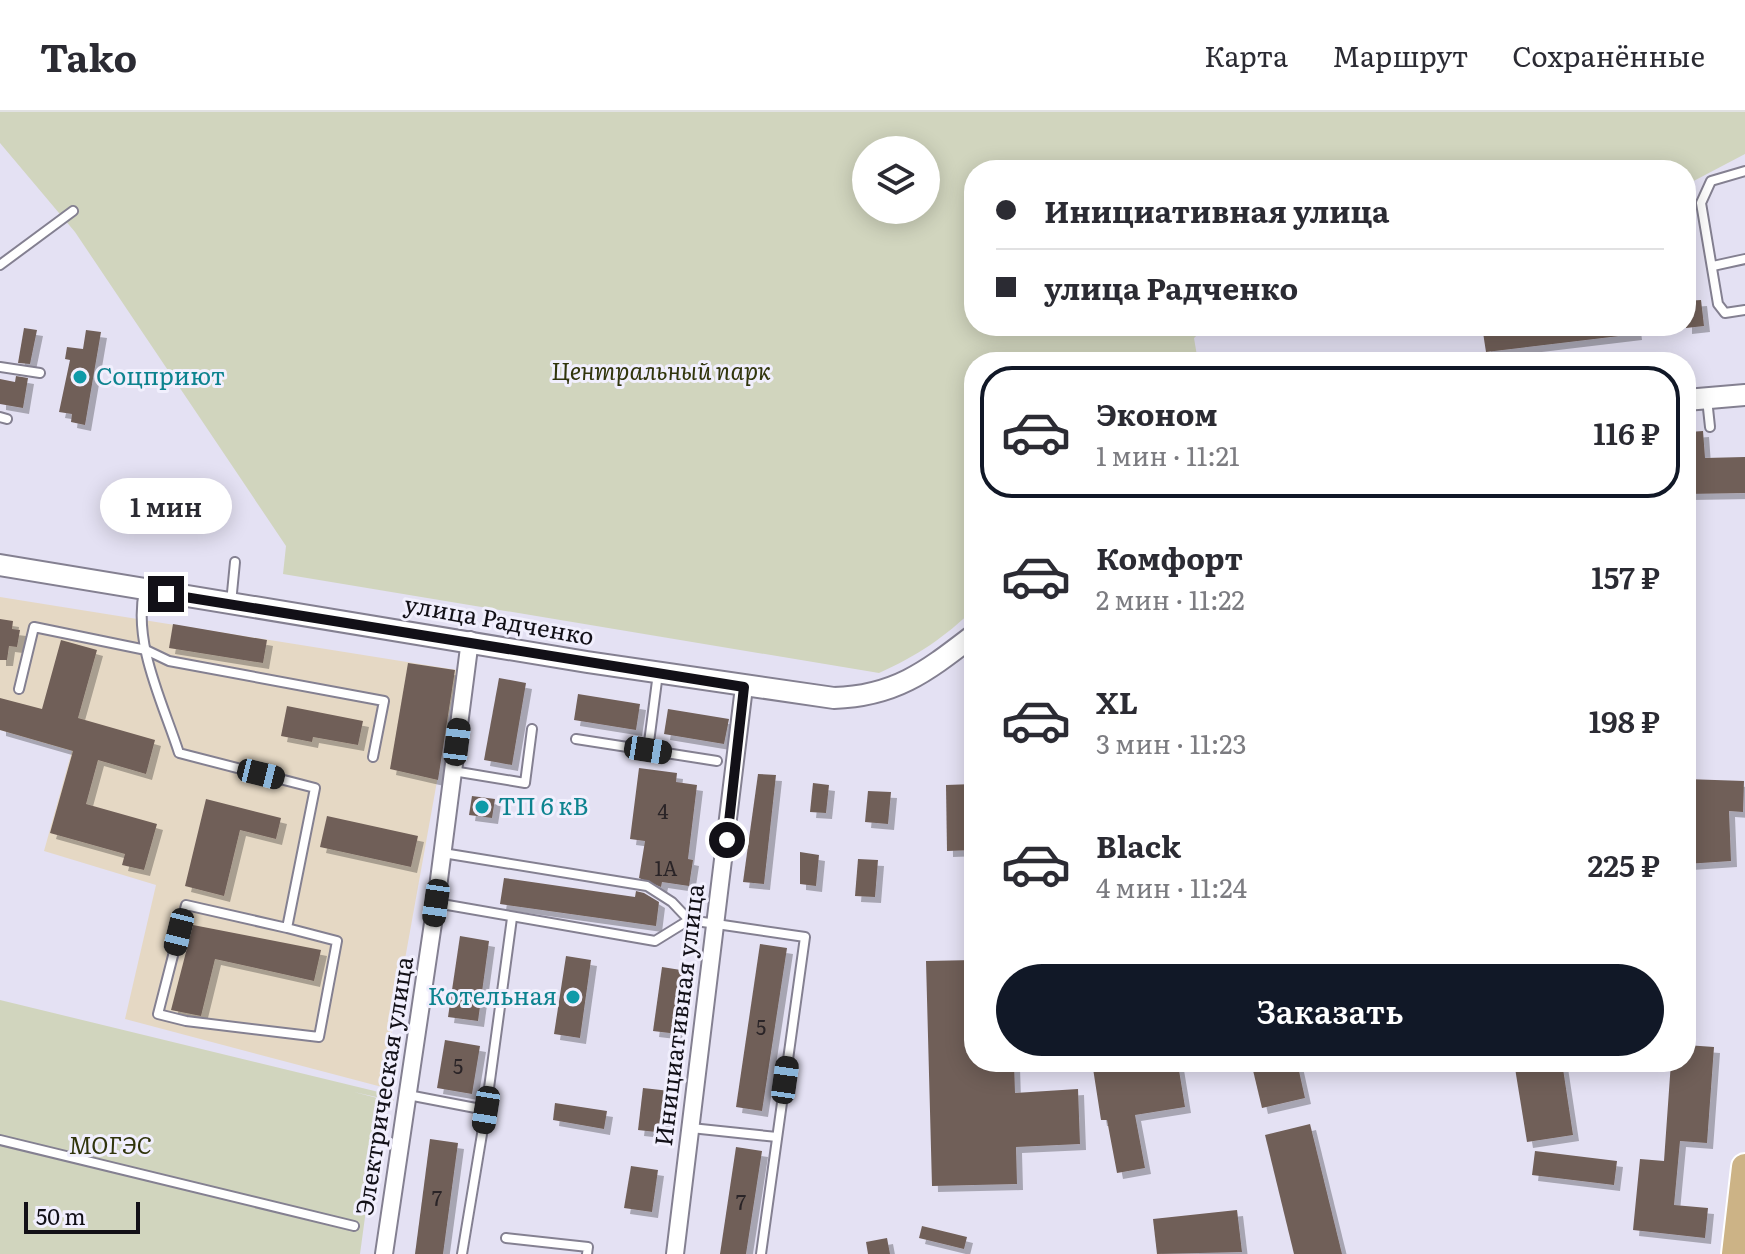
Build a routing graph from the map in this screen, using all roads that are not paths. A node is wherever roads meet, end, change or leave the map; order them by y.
1 (1745, 171) edge
2 (73, 211) dead end
3 (1745, 259) edge
4 (0, 265) edge
5 (1713, 266) junction
6 (1745, 310) edge
7 (0, 367) edge
8 (40, 373) dead end
9 (1745, 395) edge
10 (1696, 399) edge
11 (1710, 427) dead end
12 (235, 562) dead end
13 (0, 565) edge
14 (144, 591) junction
15 (231, 604) junction
16 (470, 640) junction
17 (964, 642) edge
18 (146, 650) junction
19 (658, 673) junction
20 (744, 687) junction
21 (19, 689) dead end
22 (532, 729) dead end
23 (576, 739) dead end
24 (648, 750) junction
25 (373, 757) dead end
26 (717, 761) dead end
27 (453, 771) junction
28 (443, 853) junction
29 (436, 903) junction
30 (512, 918) junction
31 (689, 920) junction
32 (717, 923) junction
33 (287, 928) junction
34 (408, 1095) junction
35 (486, 1110) junction
36 (690, 1128) junction
37 (777, 1137) junction
38 (0, 1140) edge
39 (1745, 1167) edge
40 (354, 1226) dead end
41 (506, 1238) dead end
42 (384, 1254) edge
43 (462, 1254) edge
44 (587, 1254) edge
45 (675, 1254) edge
46 (761, 1254) edge
47 (1735, 1254) edge

1 - 5 lane
2 - 4 lane
3 - 5 lane
5 - 6 lane
7 - 8 lane
9 - 10 street
10 - 11 lane
12 - 15 lane
13 - 14 street, улица Радченко
14 - 15 street, улица Радченко
14 - 18 lane
15 - 16 street, улица Радченко
16 - 19 street, улица Радченко
16 - 27 street, Электрическая улица
17 - 20 street, улица Радченко
18 - 21 lane
18 - 25 lane
18 - 33 lane
19 - 20 street, улица Радченко
19 - 24 lane
20 - 32 street, Инициативная улица
22 - 27 lane
23 - 24 lane
24 - 26 lane
27 - 28 street, Электрическая улица
28 - 29 street, Электрическая улица
28 - 31 lane
29 - 30 lane
29 - 34 street, Электрическая улица
30 - 31 lane
30 - 35 lane
31 - 32 lane
32 - 36 street, Инициативная улица
32 - 37 lane
33 - 33 lane
34 - 35 lane
34 - 42 street, Электрическая улица
35 - 43 lane
36 - 37 lane
36 - 45 street, Инициативная улица
37 - 46 lane
38 - 40 lane
39 - 47 main road
41 - 44 lane

